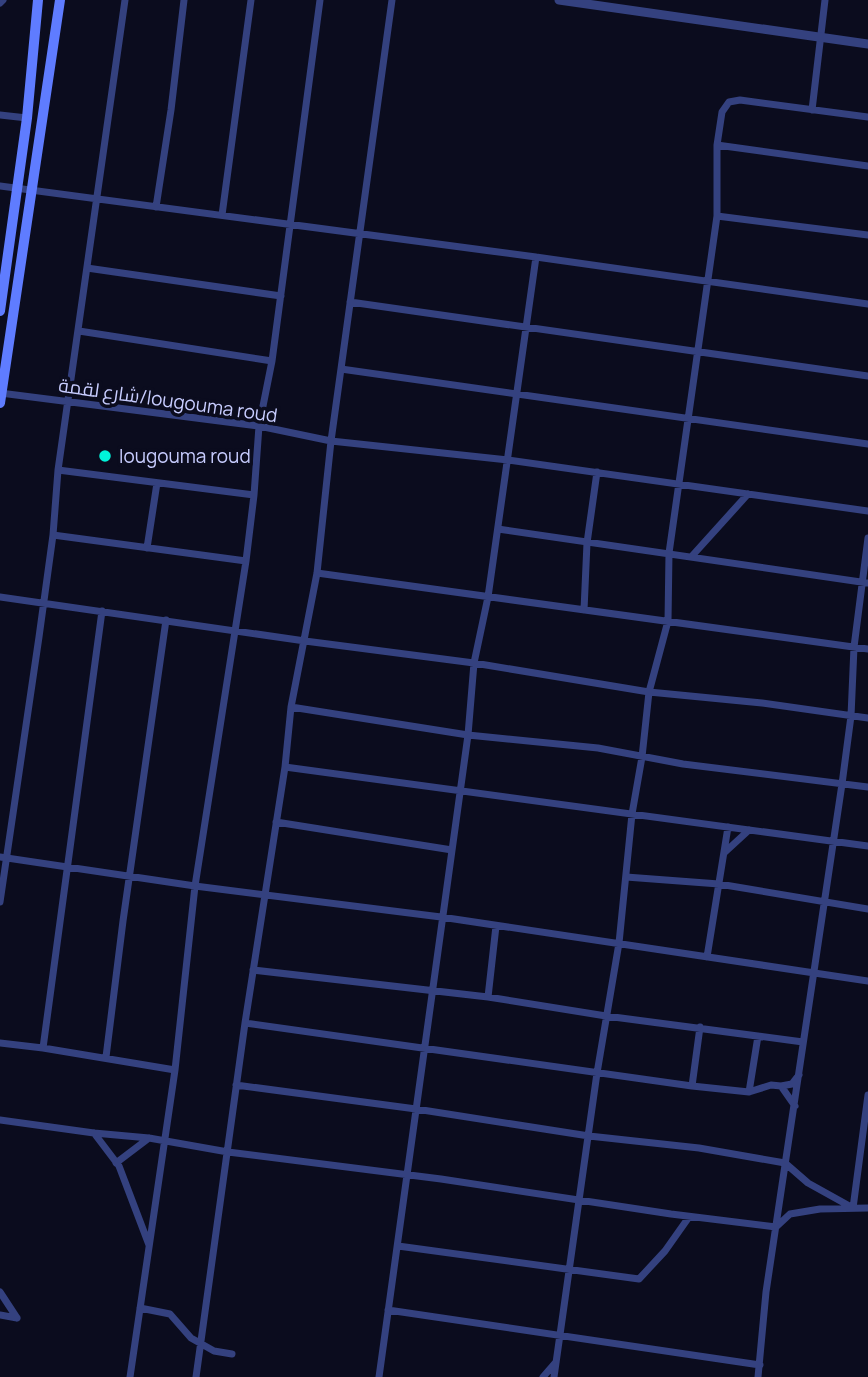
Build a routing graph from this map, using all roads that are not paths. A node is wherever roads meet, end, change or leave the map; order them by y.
1 (38, 0) edge
2 (60, 0) edge
3 (125, 0) edge
4 (184, 0) edge
5 (251, 0) edge
6 (320, 0) edge
7 (392, 0) edge
8 (559, 0) edge
9 (825, 0) edge
10 (820, 37) junction
11 (868, 44) edge
12 (812, 110) junction
13 (0, 115) edge
14 (868, 117) edge
15 (27, 118) junction
16 (718, 145) junction
17 (868, 166) edge
18 (0, 186) edge
19 (17, 189) junction
20 (30, 191) junction
21 (97, 200) junction
22 (156, 207) junction
23 (222, 215) junction
24 (717, 216) junction
25 (290, 225) junction
26 (358, 235) junction
27 (868, 235) edge
28 (536, 257) junction
29 (87, 268) junction
30 (708, 282) junction
31 (281, 296) junction
32 (349, 302) junction
33 (868, 304) edge
34 (0, 311) edge
35 (527, 326) junction
36 (79, 331) junction
37 (698, 350) junction
38 (272, 361) junction
39 (341, 369) junction
40 (868, 376) edge
41 (517, 396) junction
42 (0, 397) edge
43 (67, 401) junction
44 (689, 420) junction
45 (259, 426) junction
46 (331, 441) junction
47 (868, 444) edge
48 (508, 460) junction
49 (58, 470) junction
50 (597, 472) junction
51 (157, 483) junction
52 (678, 483) junction
53 (748, 494) junction
54 (254, 495) junction
55 (868, 511) edge
56 (498, 529) junction
57 (53, 535) junction
58 (868, 538) edge
59 (587, 543) junction
60 (147, 548) junction
61 (669, 553) junction
62 (692, 556) junction
63 (246, 561) junction
64 (317, 573) junction
65 (865, 583) edge
66 (0, 597) edge
67 (488, 597) junction
68 (42, 603) junction
69 (584, 610) junction
70 (102, 611) junction
71 (166, 620) junction
72 (668, 621) junction
73 (233, 631) junction
74 (304, 641) junction
75 (854, 647) junction
76 (868, 649) edge
77 (474, 663) junction
78 (649, 692) junction
79 (291, 707) junction
80 (851, 716) junction
81 (868, 718) edge
82 (468, 735) junction
83 (642, 757) junction
84 (285, 766) junction
85 (842, 784) junction
86 (868, 787) edge
87 (459, 790) junction
88 (632, 814) junction
89 (276, 822) junction
90 (728, 827) junction
91 (750, 830) junction
92 (832, 841) junction
93 (868, 846) edge
94 (452, 850) junction
95 (724, 853) junction
96 (3, 857) edge
97 (68, 866) junction
98 (129, 876) junction
99 (626, 877) junction
100 (719, 884) junction
101 (195, 886) junction
102 (265, 894) junction
103 (0, 902) edge
104 (824, 902) junction
105 (868, 909) edge
106 (441, 917) junction
107 (496, 926) junction
108 (619, 943) junction
109 (707, 957) junction
110 (253, 970) junction
111 (814, 973) junction
112 (868, 981) edge
113 (431, 990) junction
114 (488, 998) junction
115 (606, 1016) junction
116 (245, 1023) junction
117 (700, 1027) junction
118 (758, 1036) junction
119 (803, 1042) junction
120 (0, 1043) edge
121 (424, 1047) junction
122 (43, 1048) junction
123 (106, 1057) junction
124 (174, 1070) junction
125 (597, 1073) junction
126 (799, 1074) junction
127 (236, 1085) junction
128 (691, 1086) junction
129 (781, 1086) junction
130 (750, 1092) junction
131 (868, 1095) edge
132 (795, 1106) junction
133 (416, 1109) junction
134 (0, 1120) edge
135 (94, 1133) junction
136 (589, 1136) junction
137 (149, 1138) junction
138 (164, 1140) junction
139 (228, 1152) junction
140 (116, 1163) junction
141 (785, 1163) junction
142 (408, 1175) junction
143 (579, 1200) junction
144 (853, 1208) junction
145 (868, 1208) edge
146 (689, 1217) junction
147 (776, 1227) junction
148 (149, 1245) junction
149 (398, 1246) junction
150 (569, 1270) junction
151 (0, 1292) edge
152 (140, 1308) junction
153 (388, 1310) junction
154 (0, 1315) edge
155 (561, 1336) junction
156 (200, 1343) junction
157 (232, 1354) dead end
158 (556, 1364) junction
159 (760, 1365) junction
160 (130, 1377) edge
161 (196, 1377) edge
162 (379, 1377) edge
163 (543, 1377) edge
164 (554, 1377) edge
165 (562, 1377) edge
166 (758, 1377) edge

1 - 15 main road
2 - 20 main road
3 - 21 street
4 - 22 street
5 - 23 street
6 - 25 street
7 - 26 street
8 - 10 street
9 - 10 street
10 - 11 street
10 - 12 street
12 - 14 street
12 - 16 street
13 - 15 street
15 - 19 main road
16 - 17 street
16 - 24 street
18 - 19 street
19 - 20 street
19 - 34 main road
20 - 21 street
20 - 42 main road
21 - 22 street
21 - 29 street
22 - 23 street
23 - 25 street
24 - 27 street
24 - 30 street
25 - 26 street
25 - 31 street
26 - 28 street
26 - 32 street
28 - 30 street
28 - 35 street
29 - 31 street
29 - 36 street
30 - 33 street
30 - 37 street
31 - 38 street
32 - 35 street
32 - 39 street
35 - 37 street
35 - 41 street
36 - 38 street
36 - 43 street
37 - 40 street
37 - 44 street
38 - 45 street
39 - 41 street
39 - 46 street
41 - 44 street
41 - 48 street
42 - 43 street, شارع لقمة/lougouma roud
43 - 45 street, شارع لقمة/lougouma roud
43 - 49 street
44 - 47 street
44 - 52 street
45 - 46 street, شارع لقمة/lougouma roud
45 - 54 street
46 - 48 street, شارع لقمة/lougouma roud
46 - 64 street
48 - 50 street, شارع لقمة/lougouma roud
48 - 56 street
49 - 51 street
49 - 57 street
50 - 52 street, شارع لقمة/lougouma roud
50 - 59 street
51 - 54 street
51 - 60 street
52 - 53 street, شارع لقمة/lougouma roud
52 - 61 street
53 - 55 street, شارع لقمة/lougouma roud
53 - 62 street
54 - 63 street
56 - 59 street
56 - 67 street
57 - 60 street
57 - 68 street
58 - 65 street
59 - 61 street
59 - 69 street
60 - 63 street
61 - 62 street
61 - 72 street
62 - 65 street
63 - 73 street
64 - 67 street
64 - 74 street
65 - 75 street
66 - 68 street
67 - 69 street
67 - 77 street
68 - 70 street
68 - 96 street
69 - 72 street
70 - 71 street
70 - 97 street
71 - 73 street
71 - 98 street
72 - 75 street
72 - 78 street
73 - 74 street
73 - 101 street
74 - 77 street
74 - 79 street
75 - 76 street
75 - 80 street
77 - 78 street
77 - 82 street
78 - 80 street
78 - 83 street
79 - 82 street
79 - 84 street
80 - 81 street
80 - 85 street
82 - 83 street
82 - 87 street
83 - 85 street
83 - 88 street
84 - 87 street
84 - 89 street
85 - 86 street
85 - 92 street
87 - 88 street
87 - 94 street
88 - 90 street
88 - 99 street
89 - 94 street
89 - 102 street
90 - 91 street
90 - 95 street
91 - 92 street
91 - 95 street
92 - 93 street
92 - 104 street
94 - 106 street
95 - 100 street
96 - 97 street
96 - 103 street
97 - 98 street
97 - 122 street
98 - 101 street
98 - 123 street
99 - 100 street
99 - 108 street
100 - 104 street
100 - 109 street
101 - 102 street
101 - 124 street
102 - 106 street
102 - 110 street
104 - 105 street
104 - 111 street
106 - 107 street
106 - 113 street
107 - 108 street
107 - 114 street
108 - 109 street
108 - 115 street
109 - 111 street
110 - 113 street
110 - 116 street
111 - 112 street
111 - 119 street
113 - 114 street
113 - 121 street
114 - 115 street
115 - 117 street
115 - 125 street
116 - 121 street
116 - 127 street
117 - 118 street
117 - 128 street
118 - 119 street
118 - 130 street
119 - 126 street
120 - 122 street
121 - 125 street
121 - 133 street
122 - 123 street
123 - 124 street
124 - 138 street
125 - 128 street
125 - 136 street
126 - 129 street
126 - 132 street
127 - 133 street
127 - 139 street
128 - 130 street
129 - 130 street
129 - 132 street
131 - 144 street
132 - 141 street
133 - 136 street
133 - 142 street
134 - 135 street
135 - 137 street
135 - 140 street
136 - 141 street
136 - 143 street
137 - 138 street
137 - 140 street
138 - 139 street
138 - 148 street
139 - 142 street
139 - 156 street
140 - 148 street
141 - 144 street
141 - 147 street
142 - 143 street
142 - 149 street
143 - 146 street
143 - 150 street
144 - 145 street
144 - 147 street
146 - 147 street
146 - 150 street
147 - 159 street
148 - 152 street
149 - 150 street
149 - 153 street
150 - 155 street
151 - 154 street
152 - 156 street
152 - 160 street
153 - 155 street
153 - 162 street
155 - 158 street
155 - 159 street
156 - 157 street
156 - 161 street
158 - 163 street
158 - 164 street
158 - 165 street
159 - 166 street

